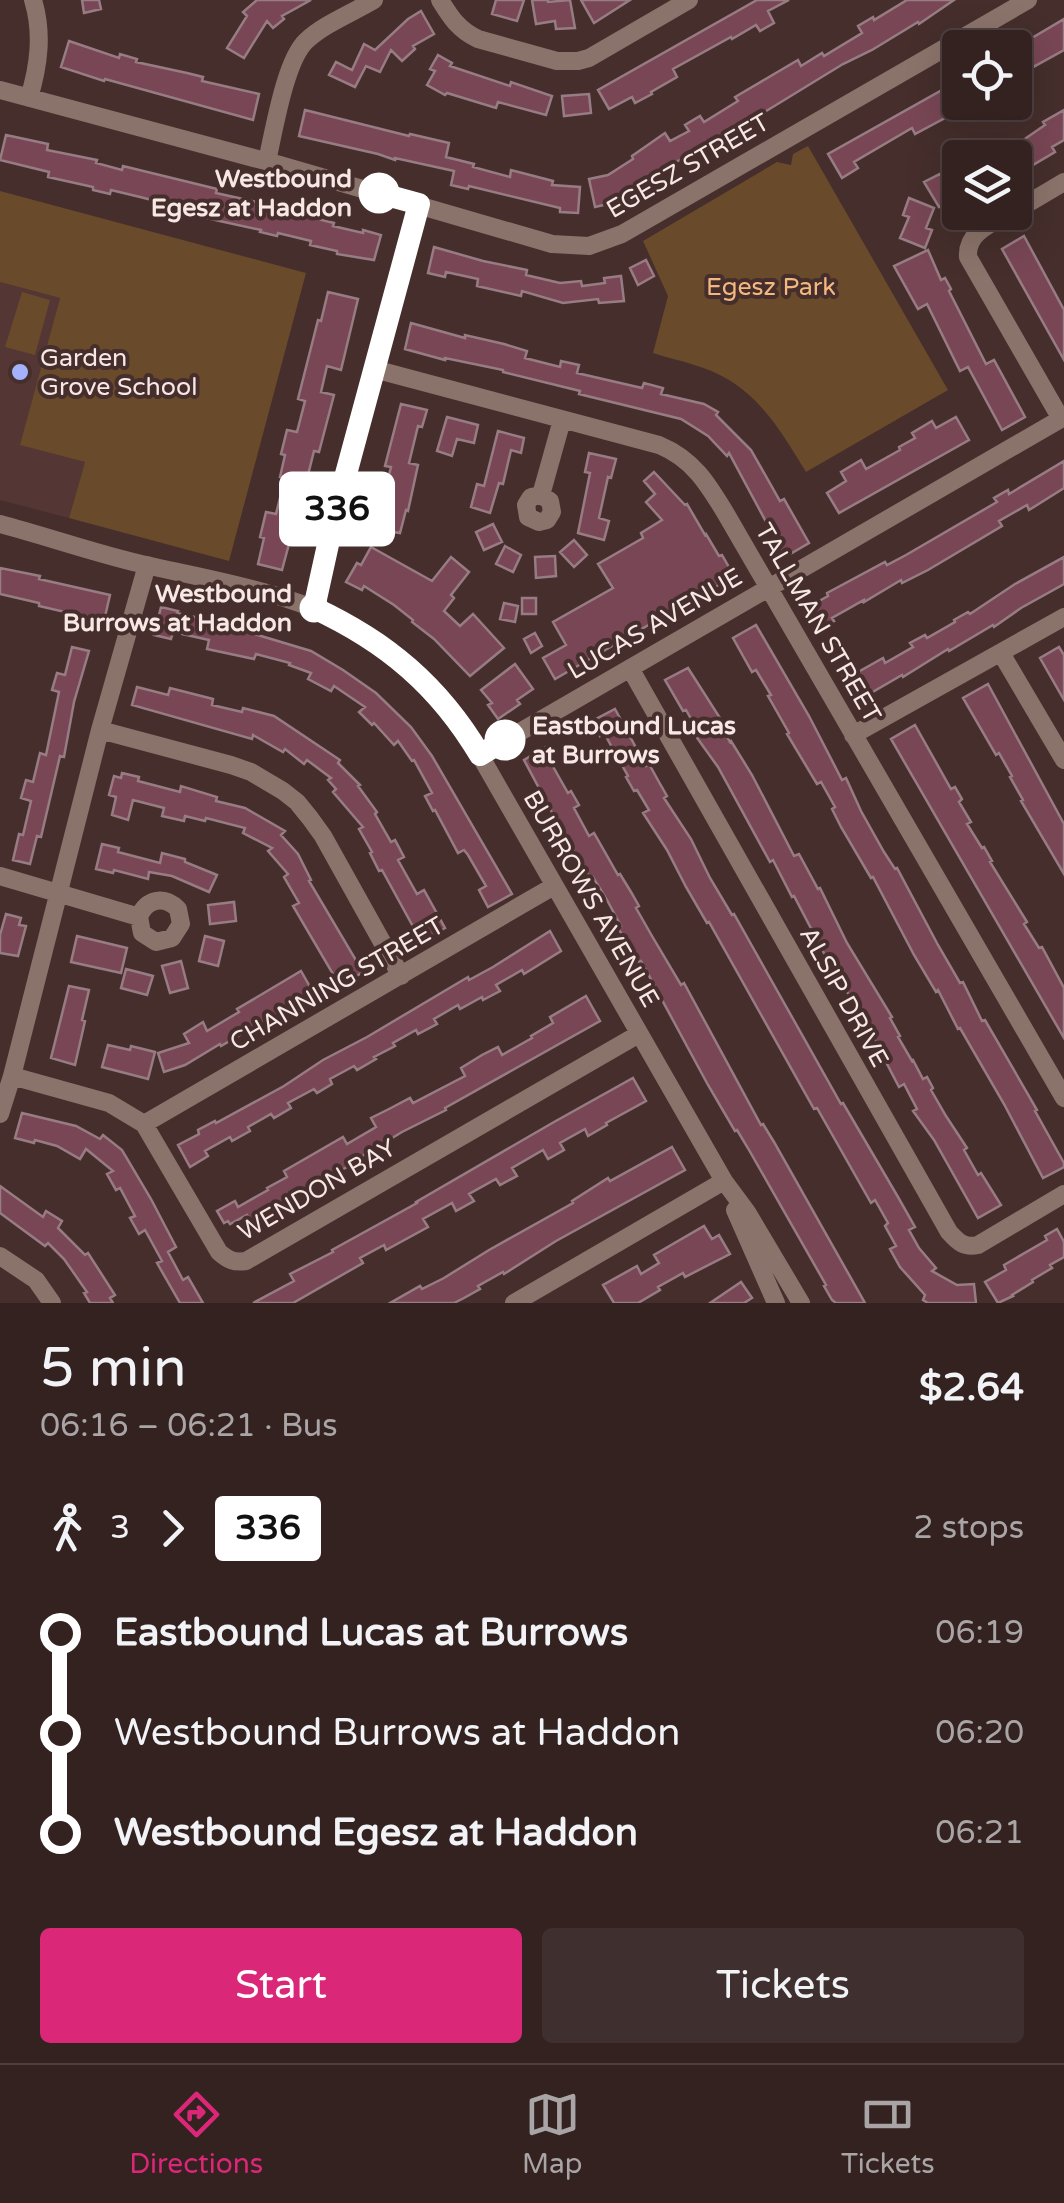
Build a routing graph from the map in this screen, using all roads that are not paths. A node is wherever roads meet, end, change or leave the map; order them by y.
1 (33, 0) edge
2 (374, 0) edge
3 (440, 0) edge
4 (689, 0) edge
5 (1028, 0) edge
6 (0, 90) edge
7 (29, 98) junction
8 (266, 161) junction
9 (1064, 182) edge
10 (1032, 201) edge
11 (419, 204) junction
12 (984, 230) edge
13 (374, 369) junction
14 (1062, 418) edge
15 (562, 420) junction
16 (541, 495) dead end
17 (0, 524) edge
18 (147, 565) junction
19 (768, 588) junction
20 (314, 608) junction
21 (1064, 617) edge
22 (1002, 653) junction
23 (630, 668) junction
24 (100, 730) junction
25 (853, 735) junction
26 (480, 755) junction
27 (1064, 760) edge
28 (0, 876) edge
29 (554, 886) junction
30 (57, 893) junction
31 (139, 917) dead end
32 (401, 976) junction
33 (639, 1034) junction
34 (12, 1076) junction
35 (1064, 1098) edge
36 (0, 1114) edge
37 (144, 1124) junction
38 (724, 1181) junction
39 (1064, 1194) edge
40 (0, 1256) edge
41 (52, 1303) edge
42 (514, 1303) edge
43 (776, 1303) edge
44 (801, 1303) edge

1 - 7 street
2 - 8 street
3 - 4 street
5 - 11 street, EGESZ STREET
6 - 7 street, EGESZ STREET
7 - 8 street, EGESZ STREET
8 - 11 street, EGESZ STREET
9 - 10 street
11 - 13 street
12 - 14 street
13 - 15 street, TALLMAN STREET
13 - 20 street
14 - 19 street, LUCAS AVENUE
15 - 16 street
15 - 19 street, TALLMAN STREET
17 - 18 street, BURROWS AVENUE
18 - 20 street, BURROWS AVENUE
18 - 24 street
19 - 23 street, LUCAS AVENUE
19 - 25 street, TALLMAN STREET
20 - 26 street, BURROWS AVENUE
21 - 22 street
22 - 25 street
22 - 27 street
23 - 26 street, LUCAS AVENUE
23 - 39 street, ALSIP DRIVE
24 - 30 street
24 - 32 street
25 - 35 street, TALLMAN STREET
26 - 29 street, BURROWS AVENUE
28 - 30 street
29 - 32 street, CHANNING STREET
29 - 33 street, BURROWS AVENUE
30 - 31 street
30 - 34 street
32 - 37 street, CHANNING STREET
33 - 37 street, WENDON BAY
33 - 38 street, BURROWS AVENUE
34 - 36 street
34 - 37 street
38 - 42 street
38 - 43 street, BURROWS AVENUE
38 - 44 street, BURROWS AVENUE
40 - 41 street

